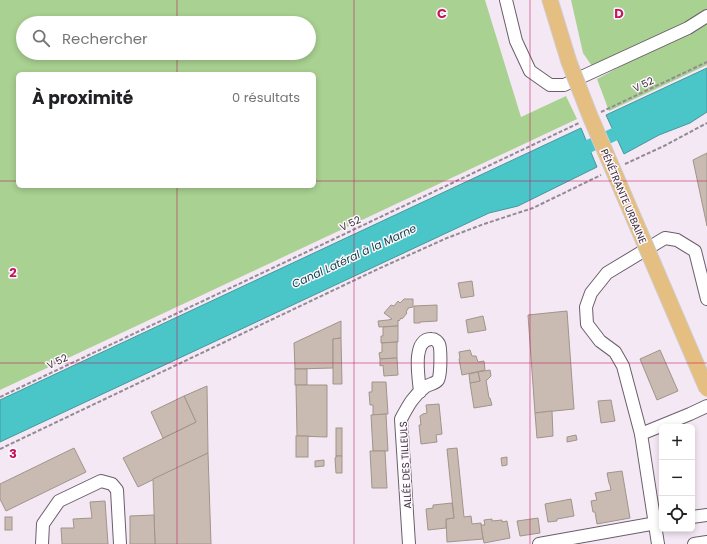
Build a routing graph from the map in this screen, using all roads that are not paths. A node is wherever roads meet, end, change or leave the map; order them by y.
1 (506, 0) edge
2 (550, 0) edge
3 (707, 16) edge
4 (707, 299) edge
5 (707, 389) edge
6 (420, 392) dead end
7 (707, 406) edge
8 (641, 434) junction
9 (707, 515) edge
10 (695, 517) edge
11 (658, 523) edge
12 (573, 541) edge
13 (707, 542) edge
14 (42, 544) edge
15 (120, 544) edge
16 (409, 544) edge
17 (539, 544) edge
18 (658, 544) edge
19 (694, 544) edge

1 - 3 street
2 - 5 main road, PÉNÉTRANTE URBAINE, bridge
4 - 8 street
6 - 16 street, ALLÉE DES TILLEULS
7 - 8 street
8 - 11 street
9 - 10 street
11 - 12 street
11 - 18 street
12 - 17 street
13 - 19 street
14 - 15 street

